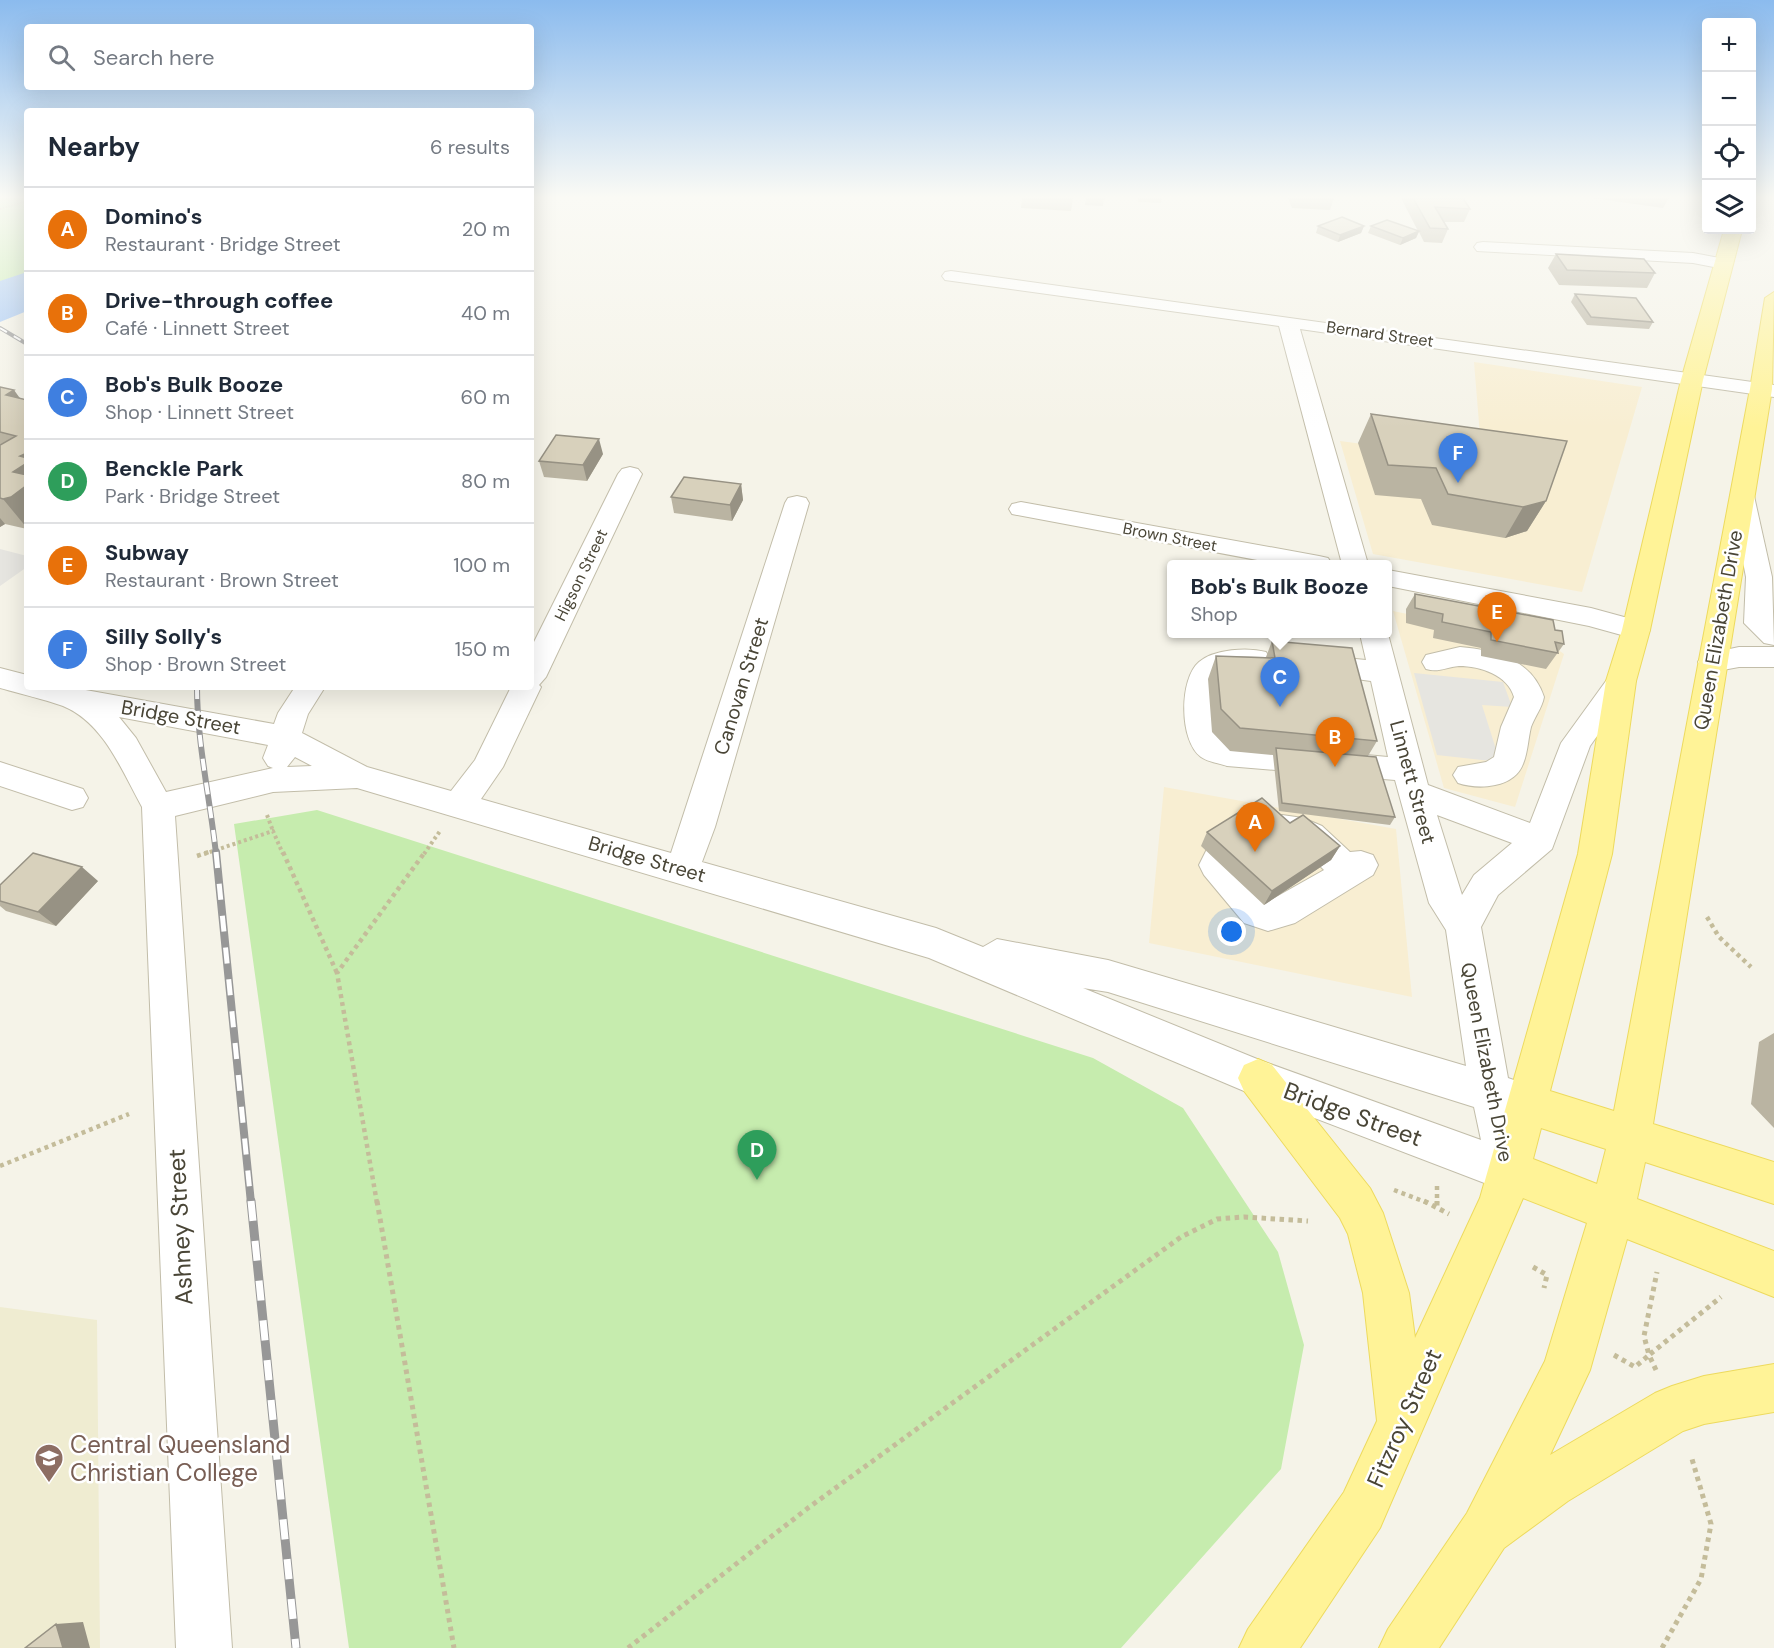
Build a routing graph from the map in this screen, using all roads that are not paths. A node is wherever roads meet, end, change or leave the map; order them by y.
1 (1721, 275) edge
2 (951, 276) dead end
3 (1774, 298) edge
4 (1288, 321) junction
5 (1692, 380) junction
6 (1767, 390) edge
7 (630, 474) dead end
8 (1742, 496) junction
9 (797, 503) dead end
10 (1021, 508) dead end
11 (1298, 560) edge
12 (1354, 560) edge
13 (1392, 579) edge
14 (1636, 630) junction
15 (1774, 636) edge
16 (1375, 638) edge
17 (1774, 657) edge
18 (1436, 662) dead end
19 (1712, 662) junction
20 (534, 671) edge
21 (1385, 672) junction
22 (0, 678) edge
23 (1621, 681) junction
24 (24, 685) edge
25 (42, 690) edge
26 (308, 690) edge
27 (525, 690) edge
28 (66, 697) junction
29 (284, 737) junction
30 (0, 774) edge
31 (1469, 775) dead end
32 (357, 776) junction
33 (273, 780) junction
34 (1411, 781) junction
35 (72, 798) dead end
36 (459, 804) junction
37 (158, 807) junction
38 (1540, 840) junction
39 (682, 869) junction
40 (1463, 926) junction
41 (936, 944) junction
42 (1258, 1078) junction
43 (1510, 1098) junction
44 (1630, 1137) junction
45 (1508, 1171) junction
46 (1774, 1184) edge
47 (1613, 1209) junction
48 (1774, 1274) edge
49 (1774, 1388) edge
50 (1401, 1423) junction
51 (1485, 1531) junction
52 (204, 1648) edge
53 (1267, 1648) edge
54 (1407, 1648) edge

1 - 5 main road, Queen Elizabeth Drive
2 - 4 street, Bernard Street
3 - 6 main road, Queen Elizabeth Drive
4 - 5 street, Bernard Street
4 - 12 street
5 - 6 street, Bernard Street
5 - 14 main road, Queen Elizabeth Drive
6 - 8 main road, Queen Elizabeth Drive
7 - 20 street, Higson Street
8 - 15 street
8 - 19 main road, Queen Elizabeth Drive
9 - 39 street, Canovan Street
10 - 11 street, Brown Street
13 - 14 street
14 - 23 main road, Queen Elizabeth Drive
16 - 21 street, Linnett Street
17 - 19 street
18 - 31 street
19 - 44 main road, Queen Elizabeth Drive
21 - 34 street, Linnett Street
21 - 34 street
22 - 24 street
23 - 38 street, Queen Elizabeth Drive
23 - 43 main road, Queen Elizabeth Drive
25 - 28 street, Bridge Street
26 - 29 street
27 - 36 street
28 - 29 street, Bridge Street
28 - 37 street, Bridge Street
29 - 32 street, Bridge Street
29 - 33 street
30 - 35 street
32 - 33 street, Bridge Street
32 - 36 street, Bridge Street
33 - 37 street, Bridge Street
34 - 38 street
34 - 40 street, Linnett Street
36 - 39 street, Bridge Street
37 - 52 street, Ashney Street
38 - 40 street, Queen Elizabeth Drive
39 - 41 street, Bridge Street
40 - 43 street, Queen Elizabeth Drive
41 - 42 street, Bridge Street
41 - 43 street, Bridge Street
42 - 45 street, Bridge Street
42 - 50 main road
43 - 44 main road, Bridge Street
43 - 45 main road, Queen Elizabeth Drive
44 - 46 main road, Bridge Street
44 - 47 main road, Queen Elizabeth Drive
45 - 47 main road, Bridge Street
45 - 50 main road, Fitzroy Street
47 - 48 main road, Bridge Street
47 - 51 main road
49 - 51 main road
50 - 53 main road, Fitzroy Street
51 - 54 main road

